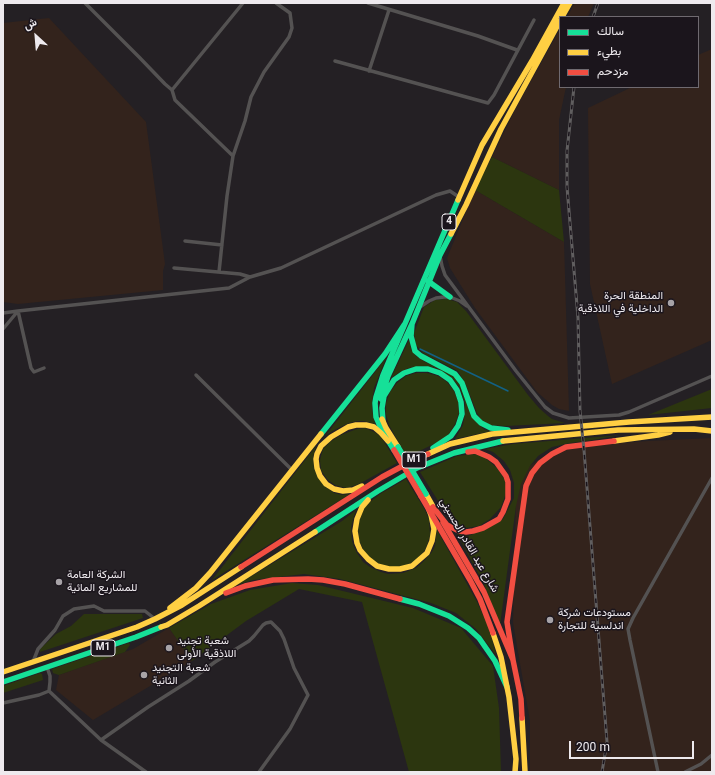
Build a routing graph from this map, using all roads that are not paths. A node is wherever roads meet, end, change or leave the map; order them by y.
1 (85, 3) edge
2 (243, 3) edge
3 (276, 3) edge
4 (368, 3) edge
5 (564, 3) edge
6 (570, 3) edge
7 (389, 10) junction
8 (563, 16) edge
9 (534, 20) dead end
10 (559, 23) edge
11 (518, 50) junction
12 (335, 61) dead end
13 (369, 70) junction
14 (172, 90) junction
15 (233, 156) junction
16 (460, 197) junction
17 (185, 241) dead end
18 (222, 245) junction
19 (440, 256) junction
20 (174, 268) dead end
21 (219, 272) junction
22 (250, 277) junction
23 (424, 278) junction
24 (430, 282) junction
25 (450, 297) junction
26 (470, 309) junction
27 (418, 310) junction
28 (18, 311) junction
29 (3, 313) edge
30 (412, 324) junction
31 (404, 325) junction
32 (3, 329) edge
33 (44, 368) dead end
34 (196, 375) dead end
35 (712, 376) edge
36 (712, 417) edge
37 (383, 422) junction
38 (680, 430) junction
39 (519, 431) junction
40 (712, 431) edge
41 (388, 441) junction
42 (396, 448) junction
43 (454, 453) junction
44 (412, 461) junction
45 (292, 470) junction
46 (382, 477) junction
47 (712, 478) edge
48 (378, 491) junction
49 (430, 507) junction
50 (199, 606) junction
51 (155, 619) junction
52 (513, 660) junction
53 (33, 662) junction
54 (47, 667) junction
55 (3, 672) edge
56 (3, 682) edge
57 (507, 687) junction
58 (49, 691) junction
59 (3, 703) edge
60 (101, 740) junction
61 (712, 755) edge
62 (146, 772) edge
63 (259, 772) edge
64 (515, 772) edge
65 (525, 772) edge
66 (658, 772) edge
67 (685, 772) edge

1 - 14 street
2 - 14 street
3 - 15 street
4 - 7 street
5 - 16 main road, 4
6 - 8 main road
7 - 11 street
7 - 13 street
9 - 11 street
10 - 19 main road, 4
11 - 13 street
12 - 13 street
14 - 15 street
15 - 18 street
16 - 22 street
16 - 23 main road, 4
17 - 18 street
18 - 21 street
19 - 24 main road, 4
19 - 26 street
20 - 21 street
21 - 22 street
22 - 28 street
23 - 24 main road
23 - 31 main road, 4
24 - 25 main road
24 - 27 main road, 4
25 - 26 street
25 - 27 street
26 - 35 street
27 - 30 main road, 4
28 - 29 street
28 - 32 street
28 - 33 street
30 - 37 main road, 4
30 - 39 main road
31 - 41 main road, 4
31 - 45 main road
34 - 45 street
36 - 39 main road, M1
37 - 42 main road, 4
37 - 44 main road
38 - 40 main road, M1
38 - 43 main road, M1
38 - 52 main road
39 - 44 main road, M1
41 - 42 main road, 4
41 - 46 main road
42 - 49 main road, شارع عبد القادر الحسيني, bridge
43 - 48 main road, M1
43 - 49 main road
44 - 46 main road, M1
45 - 51 main road
46 - 51 main road, M1
47 - 66 street
48 - 49 main road
48 - 50 main road, M1
49 - 52 main road, شارع عبد القادر الحسيني
49 - 57 main road, شارع عبد القادر الحسيني
50 - 54 main road, M1
50 - 57 main road
51 - 53 main road, M1
51 - 53 street
52 - 65 main road, شارع عبد القادر الحسيني
53 - 55 main road, M1
54 - 56 main road, M1
54 - 58 street
57 - 64 main road, شارع عبد القادر الحسيني
58 - 59 street
58 - 60 street
60 - 62 street
60 - 63 street
61 - 67 street

